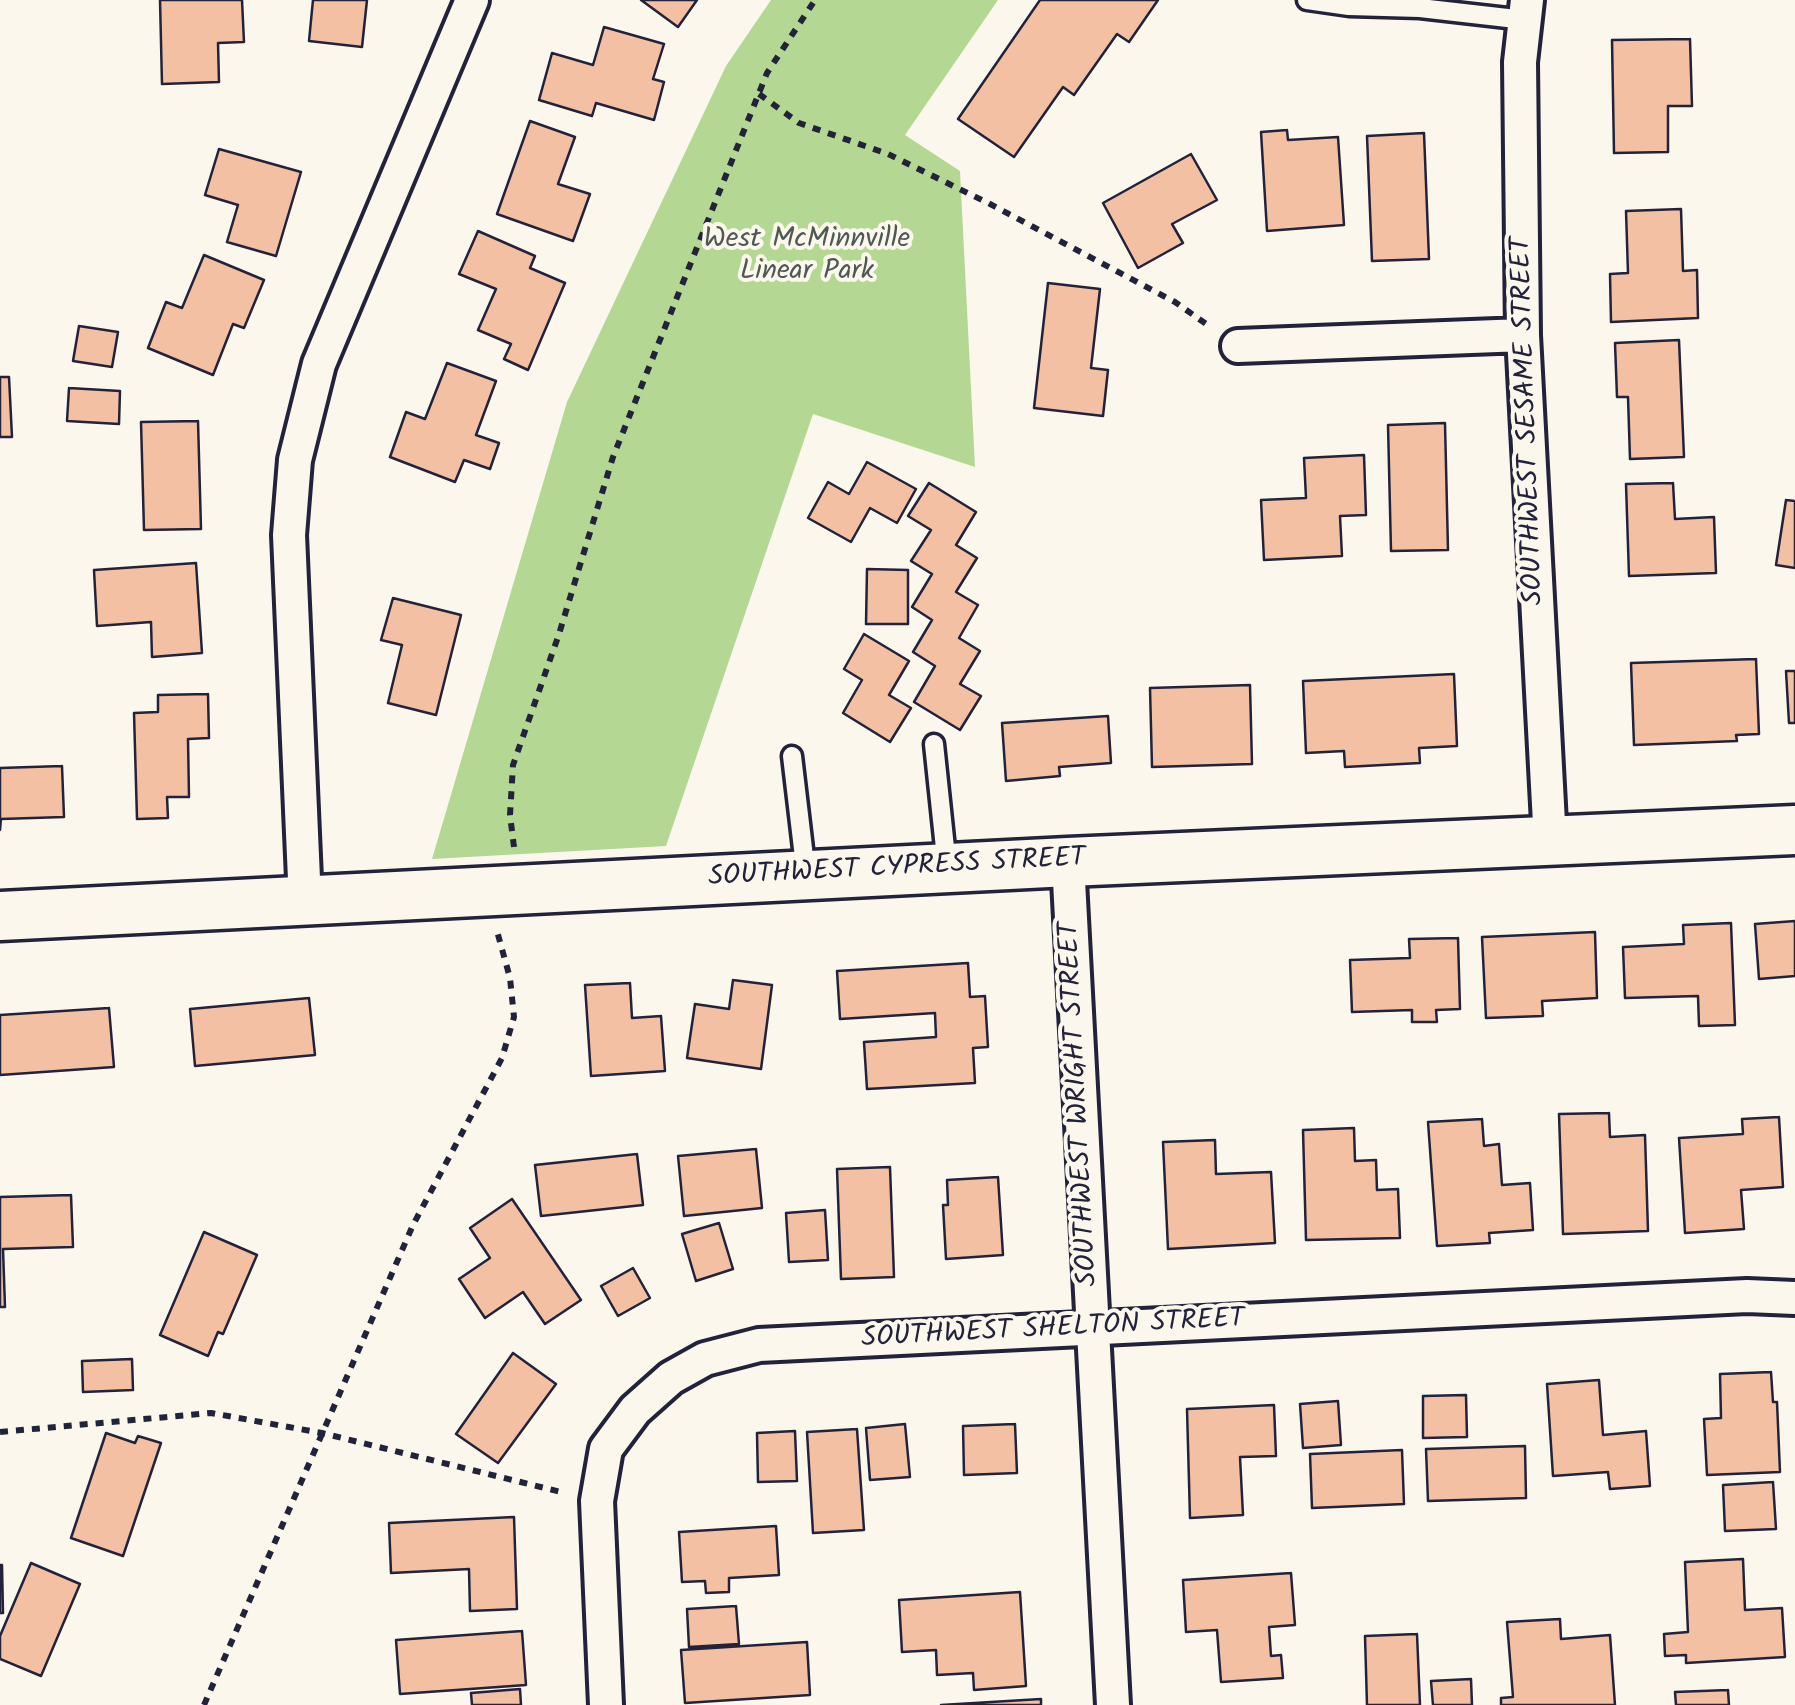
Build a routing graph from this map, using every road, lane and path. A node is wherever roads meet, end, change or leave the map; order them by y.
1 (472, 0) edge
2 (815, 0) edge
3 (1307, 0) edge
4 (1419, 4) edge
5 (1526, 10) edge
6 (759, 94) junction
7 (1523, 335) junction
8 (1238, 346) joint
9 (934, 744) dead end
10 (792, 756) dead end
11 (1795, 830) edge
12 (1550, 842) junction
13 (1068, 862) junction
14 (947, 868) junction
15 (806, 874) junction
16 (496, 890) junction
17 (305, 902) junction
18 (0, 916) edge
19 (1795, 1298) edge
20 (1093, 1329) junction
21 (0, 1432) edge
22 (322, 1432) junction
23 (597, 1501) junction
24 (204, 1705) edge
25 (606, 1705) edge
26 (1113, 1705) edge

1 - 17 street
2 - 6 path
3 - 4 lane
4 - 5 lane
5 - 7 street, SOUTHWEST SESAME STREET
6 - 8 path
6 - 16 path
7 - 8 street
7 - 12 street, SOUTHWEST SESAME STREET
9 - 14 lane
10 - 15 lane
11 - 12 main road, SOUTHWEST CYPRESS STREET
12 - 13 main road, SOUTHWEST CYPRESS STREET
13 - 14 main road, SOUTHWEST CYPRESS STREET
13 - 20 street, SOUTHWEST WRIGHT STREET
14 - 15 main road, SOUTHWEST CYPRESS STREET
15 - 16 main road, SOUTHWEST CYPRESS STREET
16 - 17 main road, SOUTHWEST CYPRESS STREET
16 - 22 path
17 - 18 main road, SOUTHWEST CYPRESS STREET
19 - 20 street, SOUTHWEST SHELTON STREET
20 - 23 street, SOUTHWEST SHELTON STREET
20 - 26 street, SOUTHWEST WRIGHT STREET
21 - 22 path
22 - 23 path
22 - 24 path
23 - 25 street, SOUTHWEST SHELTON STREET

